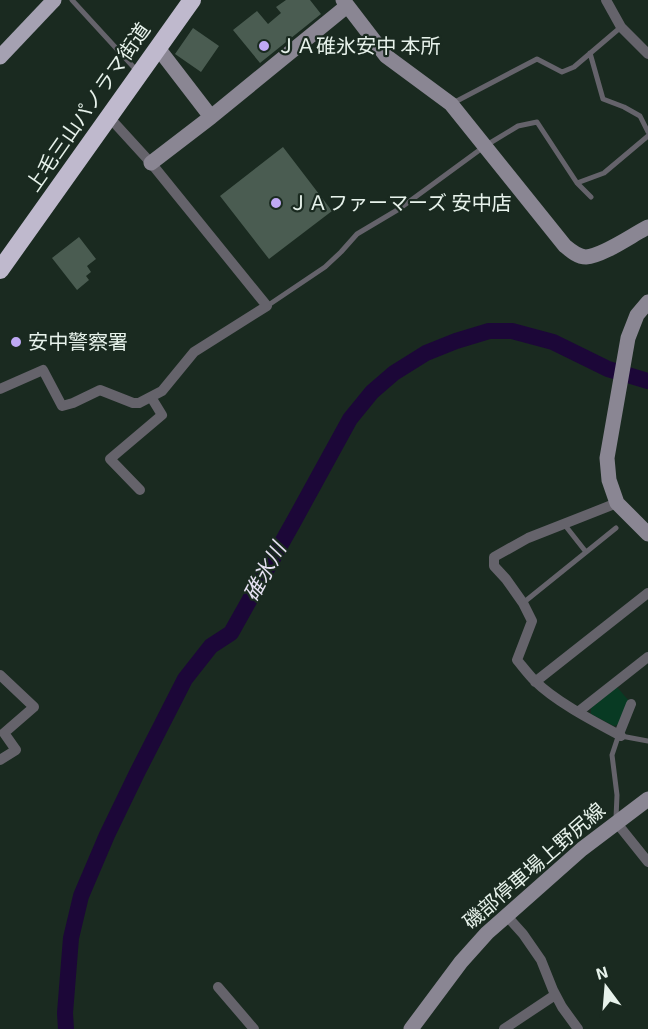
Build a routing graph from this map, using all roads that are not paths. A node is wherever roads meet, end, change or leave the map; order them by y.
1 (54, 0) edge
2 (72, 0) edge
3 (192, 0) edge
4 (606, 0) edge
5 (345, 3) edge
6 (621, 27) junction
7 (158, 48) junction
8 (647, 51) edge
9 (590, 53) junction
10 (0, 57) edge
11 (140, 74) junction
12 (451, 104) junction
13 (109, 117) junction
14 (211, 117) junction
15 (648, 134) edge
16 (485, 146) junction
17 (151, 163) junction
18 (577, 183) junction
19 (591, 197) dead end
20 (648, 227) edge
21 (0, 270) edge
22 (648, 303) edge
23 (267, 306) junction
24 (0, 389) edge
25 (151, 397) junction
26 (141, 490) dead end
27 (617, 503) junction
28 (564, 524) junction
29 (616, 528) dead end
30 (648, 534) edge
31 (586, 552) junction
32 (647, 596) edge
33 (523, 603) junction
34 (648, 657) edge
35 (0, 675) edge
36 (535, 682) junction
37 (631, 704) dead end
38 (578, 712) junction
39 (620, 735) junction
40 (648, 741) edge
41 (0, 760) edge
42 (648, 799) edge
43 (616, 822) junction
44 (648, 862) edge
45 (506, 915) junction
46 (218, 987) dead end
47 (555, 995) junction
48 (254, 1029) edge
49 (411, 1029) edge
50 (504, 1029) edge
51 (578, 1029) edge

1 - 10 main road
2 - 11 lane
3 - 7 highway, 上毛三山パノラマ街道
4 - 6 street
5 - 12 street
5 - 14 street
6 - 8 street
6 - 9 lane
7 - 11 highway, 上毛三山パノラマ街道
7 - 14 street
9 - 12 lane
9 - 15 lane
11 - 13 highway, 上毛三山パノラマ街道
12 - 16 street
13 - 17 street
13 - 21 highway, 上毛三山パノラマ街道
14 - 17 street
15 - 18 lane
16 - 18 lane
16 - 20 street
16 - 23 lane
17 - 23 street
18 - 19 lane
22 - 27 street
23 - 25 street
24 - 25 street
25 - 26 street
27 - 28 street
27 - 30 street
28 - 31 lane
28 - 33 street
29 - 31 lane
31 - 33 lane
32 - 36 street
33 - 36 street
34 - 38 street
35 - 41 street
36 - 38 street
37 - 39 street
38 - 39 street
39 - 40 lane
39 - 43 lane
42 - 43 street, 磯部停車場上野尻線
43 - 44 street
43 - 45 street, 磯部停車場上野尻線
45 - 47 street
45 - 49 street, 磯部停車場上野尻線
46 - 48 street
47 - 50 street
47 - 51 street

